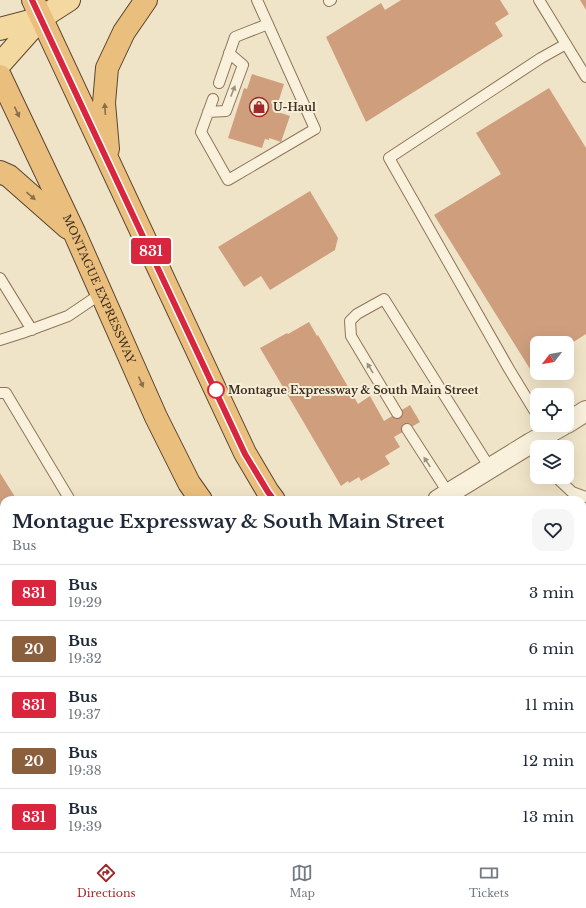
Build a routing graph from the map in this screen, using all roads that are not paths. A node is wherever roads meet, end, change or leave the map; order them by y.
1 (69, 0) edge
2 (146, 0) edge
3 (257, 0) edge
4 (539, 0) edge
5 (37, 9) edge
6 (268, 24) junction
7 (0, 29) edge
8 (566, 44) junction
9 (229, 53) junction
10 (0, 64) edge
11 (0, 76) edge
12 (586, 77) edge
13 (219, 82) dead end
14 (213, 99) dead end
15 (208, 112) junction
16 (109, 162) junction
17 (0, 172) edge
18 (75, 234) junction
19 (2, 285) edge
20 (102, 293) junction
21 (32, 330) junction
22 (0, 340) edge
23 (0, 393) edge
24 (530, 404) edge
25 (586, 411) edge
26 (397, 413) dead end
27 (574, 419) edge
28 (407, 429) dead end
29 (548, 432) edge
30 (541, 440) edge
31 (530, 449) edge
32 (490, 468) junction
33 (563, 484) edge
34 (193, 494) edge
35 (68, 496) edge
36 (271, 496) edge
37 (442, 496) edge
38 (445, 496) edge
39 (583, 496) edge

1 - 5 main road
16 -> 2 highway
3 - 6 lane
4 - 8 lane
5 - 7 main road
5 - 10 main road
5 - 16 highway
6 - 9 lane
6 - 15 lane
8 - 12 lane
8 - 24 lane
9 - 13 lane
15 -> 9 lane
11 -> 18 highway, MONTAGUE EXPRESSWAY
14 - 15 lane
16 - 36 highway
17 -> 18 highway
18 - 20 highway, MONTAGUE EXPRESSWAY
19 - 21 lane
20 - 21 lane
20 -> 34 highway, MONTAGUE EXPRESSWAY
21 - 22 lane
23 - 35 lane
25 - 27 street
26 -> 32 lane
37 -> 28 lane
29 - 30 street
31 - 32 street
32 - 38 street
33 - 39 lane

